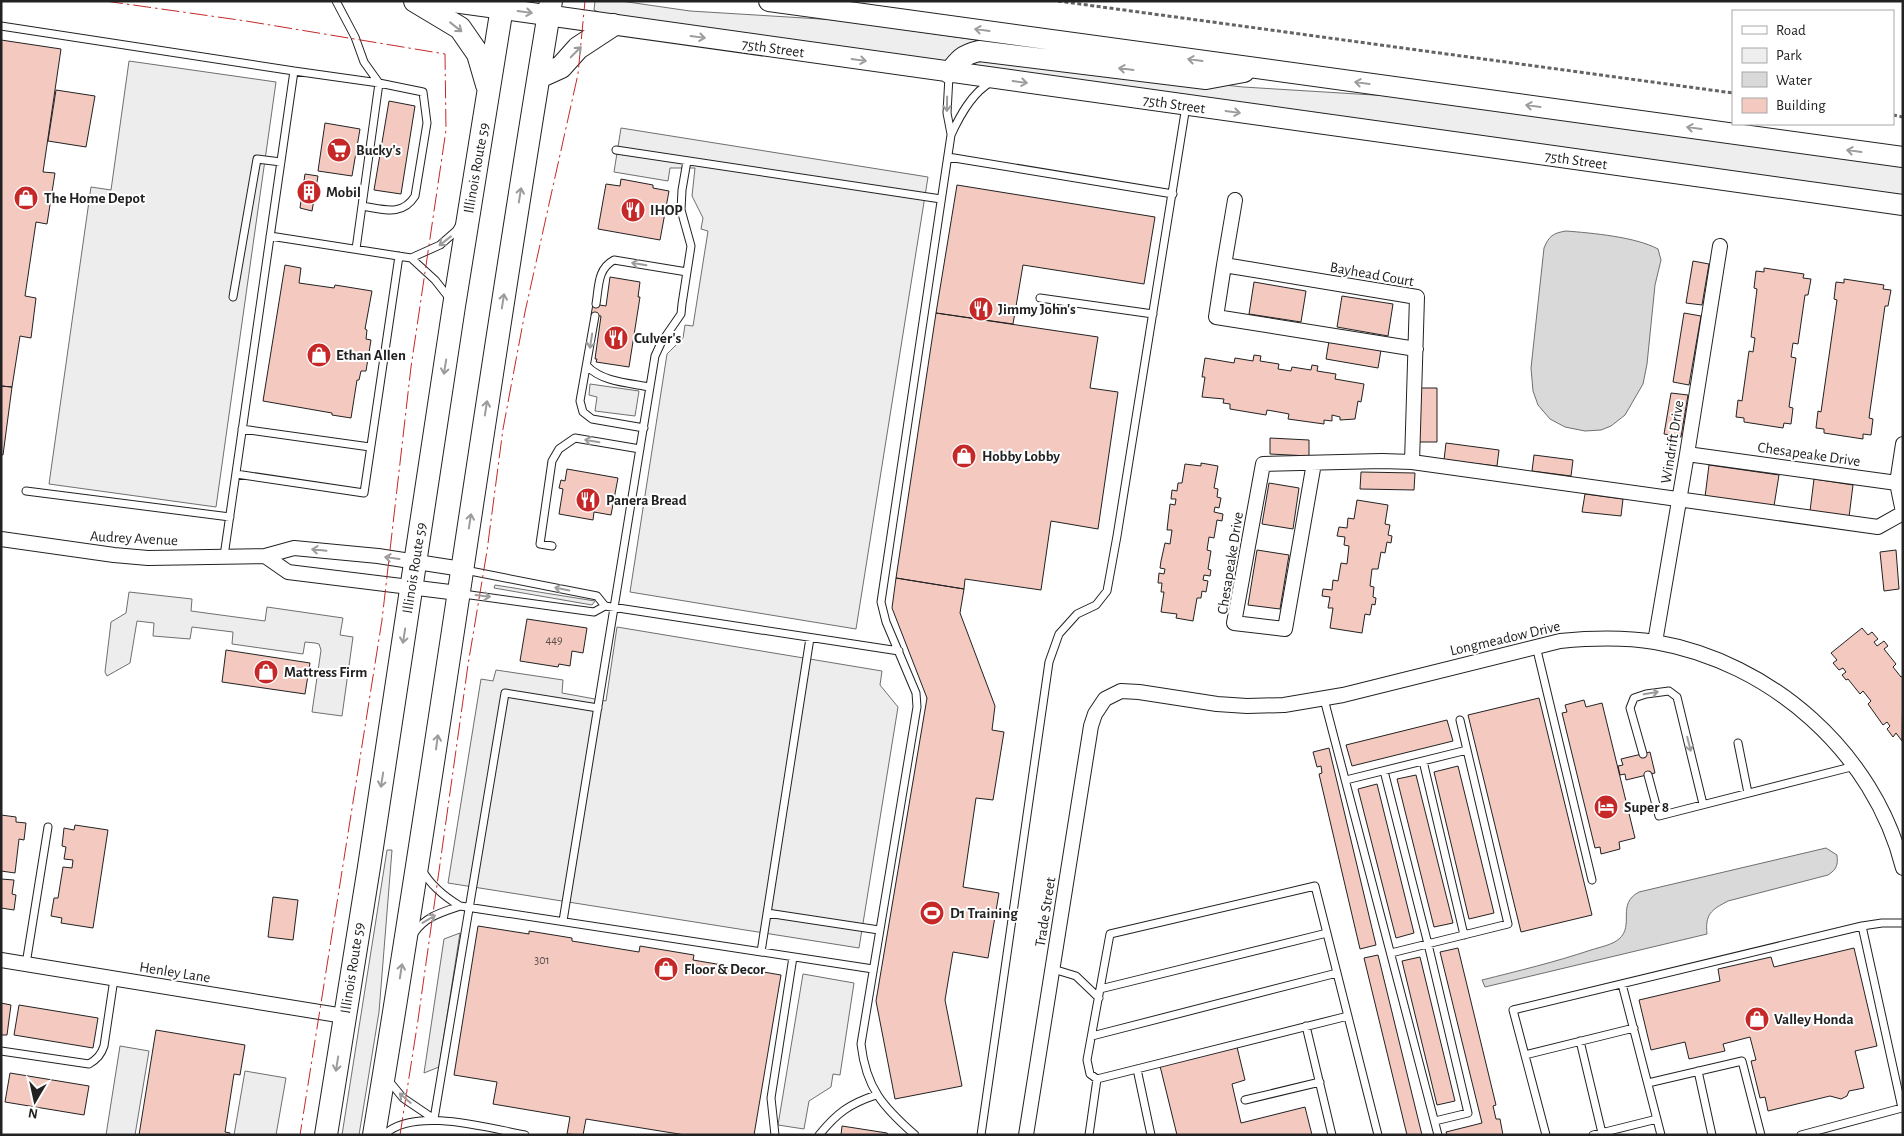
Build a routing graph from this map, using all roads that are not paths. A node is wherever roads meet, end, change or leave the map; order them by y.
1 (336, 1) edge
2 (415, 1) edge
3 (446, 1) edge
4 (769, 1) edge
5 (503, 5) edge
6 (550, 8) edge
7 (613, 25) junction
8 (1, 26) edge
9 (1260, 69) junction
10 (294, 71) junction
11 (949, 73) junction
12 (539, 78) junction
13 (996, 79) junction
14 (379, 83) junction
15 (489, 91) junction
16 (1186, 106) junction
17 (951, 135) junction
18 (616, 150) dead end
19 (948, 157) junction
20 (1903, 157) edge
21 (687, 161) junction
22 (281, 162) junction
23 (1173, 194) junction
24 (942, 199) junction
25 (1235, 200) dead end
26 (1903, 205) edge
27 (362, 206) junction
28 (469, 211) junction
29 (270, 236) junction
30 (1720, 246) dead end
31 (356, 249) junction
32 (400, 256) junction
33 (411, 258) junction
34 (1224, 265) junction
35 (687, 272) junction
36 (233, 298) dead end
37 (1040, 298) dead end
38 (596, 304) dead end
39 (454, 306) junction
40 (1153, 314) junction
41 (595, 316) dead end
42 (1416, 349) junction
43 (587, 366) junction
44 (650, 387) junction
45 (644, 428) junction
46 (242, 429) junction
47 (1903, 444) edge
48 (370, 447) junction
49 (640, 449) junction
50 (1687, 454) junction
51 (1412, 462) junction
52 (1314, 463) junction
53 (236, 474) junction
54 (1897, 483) junction
55 (26, 491) dead end
56 (1679, 501) junction
57 (1903, 513) edge
58 (230, 517) junction
59 (1, 539) edge
60 (552, 546) dead end
61 (224, 556) junction
62 (265, 556) junction
63 (415, 562) junction
64 (462, 569) junction
65 (411, 588) junction
66 (458, 593) junction
67 (605, 606) junction
68 (614, 607) junction
69 (810, 638) junction
70 (1655, 642) junction
71 (1536, 646) junction
72 (898, 651) junction
73 (1105, 699) joint
74 (1324, 699) junction
75 (598, 708) junction
76 (1460, 720) dead end
77 (1738, 743) dead end
78 (1467, 750) junction
79 (1643, 754) dead end
80 (1423, 761) junction
81 (1856, 766) junction
82 (1384, 771) junction
83 (1648, 775) dead end
84 (1346, 780) junction
85 (1748, 793) junction
86 (1703, 804) junction
87 (48, 827) dead end
88 (418, 864) junction
89 (1903, 868) edge
90 (1592, 880) dead end
91 (460, 906) junction
92 (469, 907) junction
93 (767, 913) junction
94 (563, 921) junction
95 (1903, 923) edge
96 (1862, 926) junction
97 (879, 930) junction
98 (1327, 933) junction
99 (1464, 935) junction
100 (406, 944) junction
101 (1428, 944) junction
102 (761, 952) junction
103 (1391, 953) junction
104 (793, 957) junction
105 (1, 960) edge
106 (26, 964) junction
107 (873, 969) junction
108 (1053, 969) junction
109 (1337, 973) junction
110 (114, 979) junction
111 (1622, 984) junction
112 (1100, 989) junction
113 (1099, 998) junction
114 (344, 1016) junction
115 (1348, 1016) junction
116 (1306, 1026) junction
117 (1634, 1028) junction
118 (1092, 1036) junction
119 (1580, 1041) junction
120 (1, 1051) edge
121 (1525, 1055) junction
122 (1137, 1069) junction
123 (384, 1071) junction
124 (1698, 1071) junction
125 (1097, 1079) junction
126 (1320, 1082) junction
127 (1648, 1083) junction
128 (876, 1095) junction
129 (1901, 1096) edge
130 (1245, 1100) dead end
131 (434, 1119) junction
132 (1657, 1119) junction
133 (1435, 1121) junction
134 (1602, 1133) junction
135 (326, 1135) edge
136 (374, 1135) edge
137 (384, 1135) edge
138 (525, 1135) edge
139 (775, 1135) edge
140 (819, 1135) edge
141 (915, 1135) edge
142 (981, 1135) edge
143 (1026, 1135) edge
144 (1089, 1135) edge
145 (1151, 1135) edge
146 (1332, 1135) edge
147 (1378, 1135) edge
148 (1438, 1135) edge
149 (1546, 1135) edge
150 (1593, 1135) edge
151 (1661, 1135) edge
152 (1712, 1135) edge
153 (1761, 1135) edge
154 (1801, 1135) edge

1 - 14 lane
2 -> 15 main road
3 - 5 main road, 75th Street
9 -> 4 main road
5 -> 6 main road, 75th Street
5 - 15 main road, Illinois Route 59
6 - 7 main road, 75th Street
6 - 12 main road
7 -> 11 main road, 75th Street
12 -> 7 main road
8 - 10 lane
9 -> 11 main road
20 -> 9 main road
10 - 14 lane
10 - 22 lane
11 - 13 main road, 75th Street
11 -> 17 lane
64 -> 12 main road
13 -> 16 main road, 75th Street
13 - 17 lane
14 - 27 lane
14 - 27 lane
15 - 28 main road, Illinois Route 59
16 - 23 lane
16 -> 26 main road, 75th Street
17 - 19 lane
18 - 21 lane
19 - 23 lane
19 - 24 lane
21 - 24 lane
21 - 35 lane
22 - 29 lane
22 - 36 lane
23 - 40 lane
24 - 72 lane
25 - 34 street
27 - 31 lane
28 -> 33 lane
28 - 39 main road, Illinois Route 59
29 - 31 lane
29 - 46 lane
30 - 50 street, Windrift Drive
31 - 32 lane
32 - 33 lane
32 - 48 lane
33 - 39 lane
34 - 42 street, Bayhead Court
34 - 42 street
35 -> 38 lane
35 - 44 lane
37 - 40 lane
39 -> 63 main road, Illinois Route 59
40 - 142 lane
41 -> 43 lane
42 - 51 street, Bayhead Court
43 - 44 lane
43 - 45 lane
44 - 45 lane
45 - 49 lane
46 - 48 lane
46 - 53 lane
47 - 54 street
48 - 53 lane
49 -> 60 lane
49 - 68 lane
50 - 54 street, Chesapeake Drive
50 - 56 street, Windrift Drive
51 - 52 street, Chesapeake Drive
51 - 56 street, Chesapeake Drive
52 - 52 street, Chesapeake Drive
53 - 58 lane
54 - 57 street
55 - 58 lane
56 - 57 street, Chesapeake Drive
56 - 70 street, Windrift Drive
58 - 61 lane
59 - 61 street, Audrey Avenue
61 - 62 street, Audrey Avenue
63 -> 62 street, Audrey Avenue
62 - 65 street
63 - 64 street, Audrey Avenue
63 - 65 main road, Illinois Route 59
64 - 66 main road
67 -> 64 lane
65 - 66 street
65 -> 114 main road, Illinois Route 59
66 -> 67 lane
88 -> 66 main road
67 - 68 lane
68 - 69 lane
68 - 75 lane
69 - 72 lane
69 - 93 lane
70 - 71 street, Longmeadow Drive
70 - 81 street, Longmeadow Drive
71 - 74 street, Longmeadow Drive
71 - 90 lane
72 - 97 lane
73 - 74 street, Longmeadow Drive
73 - 108 street, Trade Street
74 - 84 lane
75 - 92 lane
75 - 94 lane
76 - 78 lane
77 - 85 lane
78 - 80 lane
78 - 99 lane
79 -> 86 lane
80 - 82 lane
80 - 99 lane
81 - 85 lane
81 - 89 street, Longmeadow Drive
82 - 84 lane
82 - 101 lane
83 - 86 lane
84 - 103 lane
85 - 86 lane
87 - 106 lane
88 - 91 lane
88 - 100 main road
91 - 92 lane
100 -> 91 lane
92 - 94 lane
92 - 131 lane
93 - 97 lane
93 - 102 lane
94 - 102 lane
95 - 96 lane
96 - 111 lane
96 - 129 lane
97 - 107 lane
98 - 109 lane
98 - 112 lane
98 - 112 lane
99 - 101 lane
123 -> 100 main road
101 - 103 lane
101 - 133 lane
102 - 104 lane
103 - 133 lane
104 - 107 lane
104 - 139 lane
105 - 106 street, Henley Lane
106 - 110 street, Henley Lane
107 - 128 lane
108 - 113 lane
108 - 143 street, Trade Street
109 - 115 lane
109 - 118 lane
110 - 114 street, Henley Lane
110 - 120 lane
111 - 117 lane
111 - 121 lane
112 - 113 lane
113 - 118 lane
114 -> 135 main road, Illinois Route 59
115 - 116 lane
115 - 147 lane
116 - 122 lane
116 - 126 lane
117 - 119 lane
117 - 127 lane
118 - 125 lane
119 - 121 lane
119 - 134 lane
121 - 149 lane
122 - 125 lane
122 - 145 lane
131 -> 123 lane
123 - 136 main road
124 - 127 lane
124 - 152 lane
124 - 153 lane
125 - 144 lane
126 - 130 lane
126 - 146 lane
127 - 132 lane
128 - 140 lane
128 - 141 lane
129 - 154 lane
131 - 137 lane
131 - 138 lane
132 - 134 lane
132 - 151 lane
133 - 148 lane
134 - 150 lane

